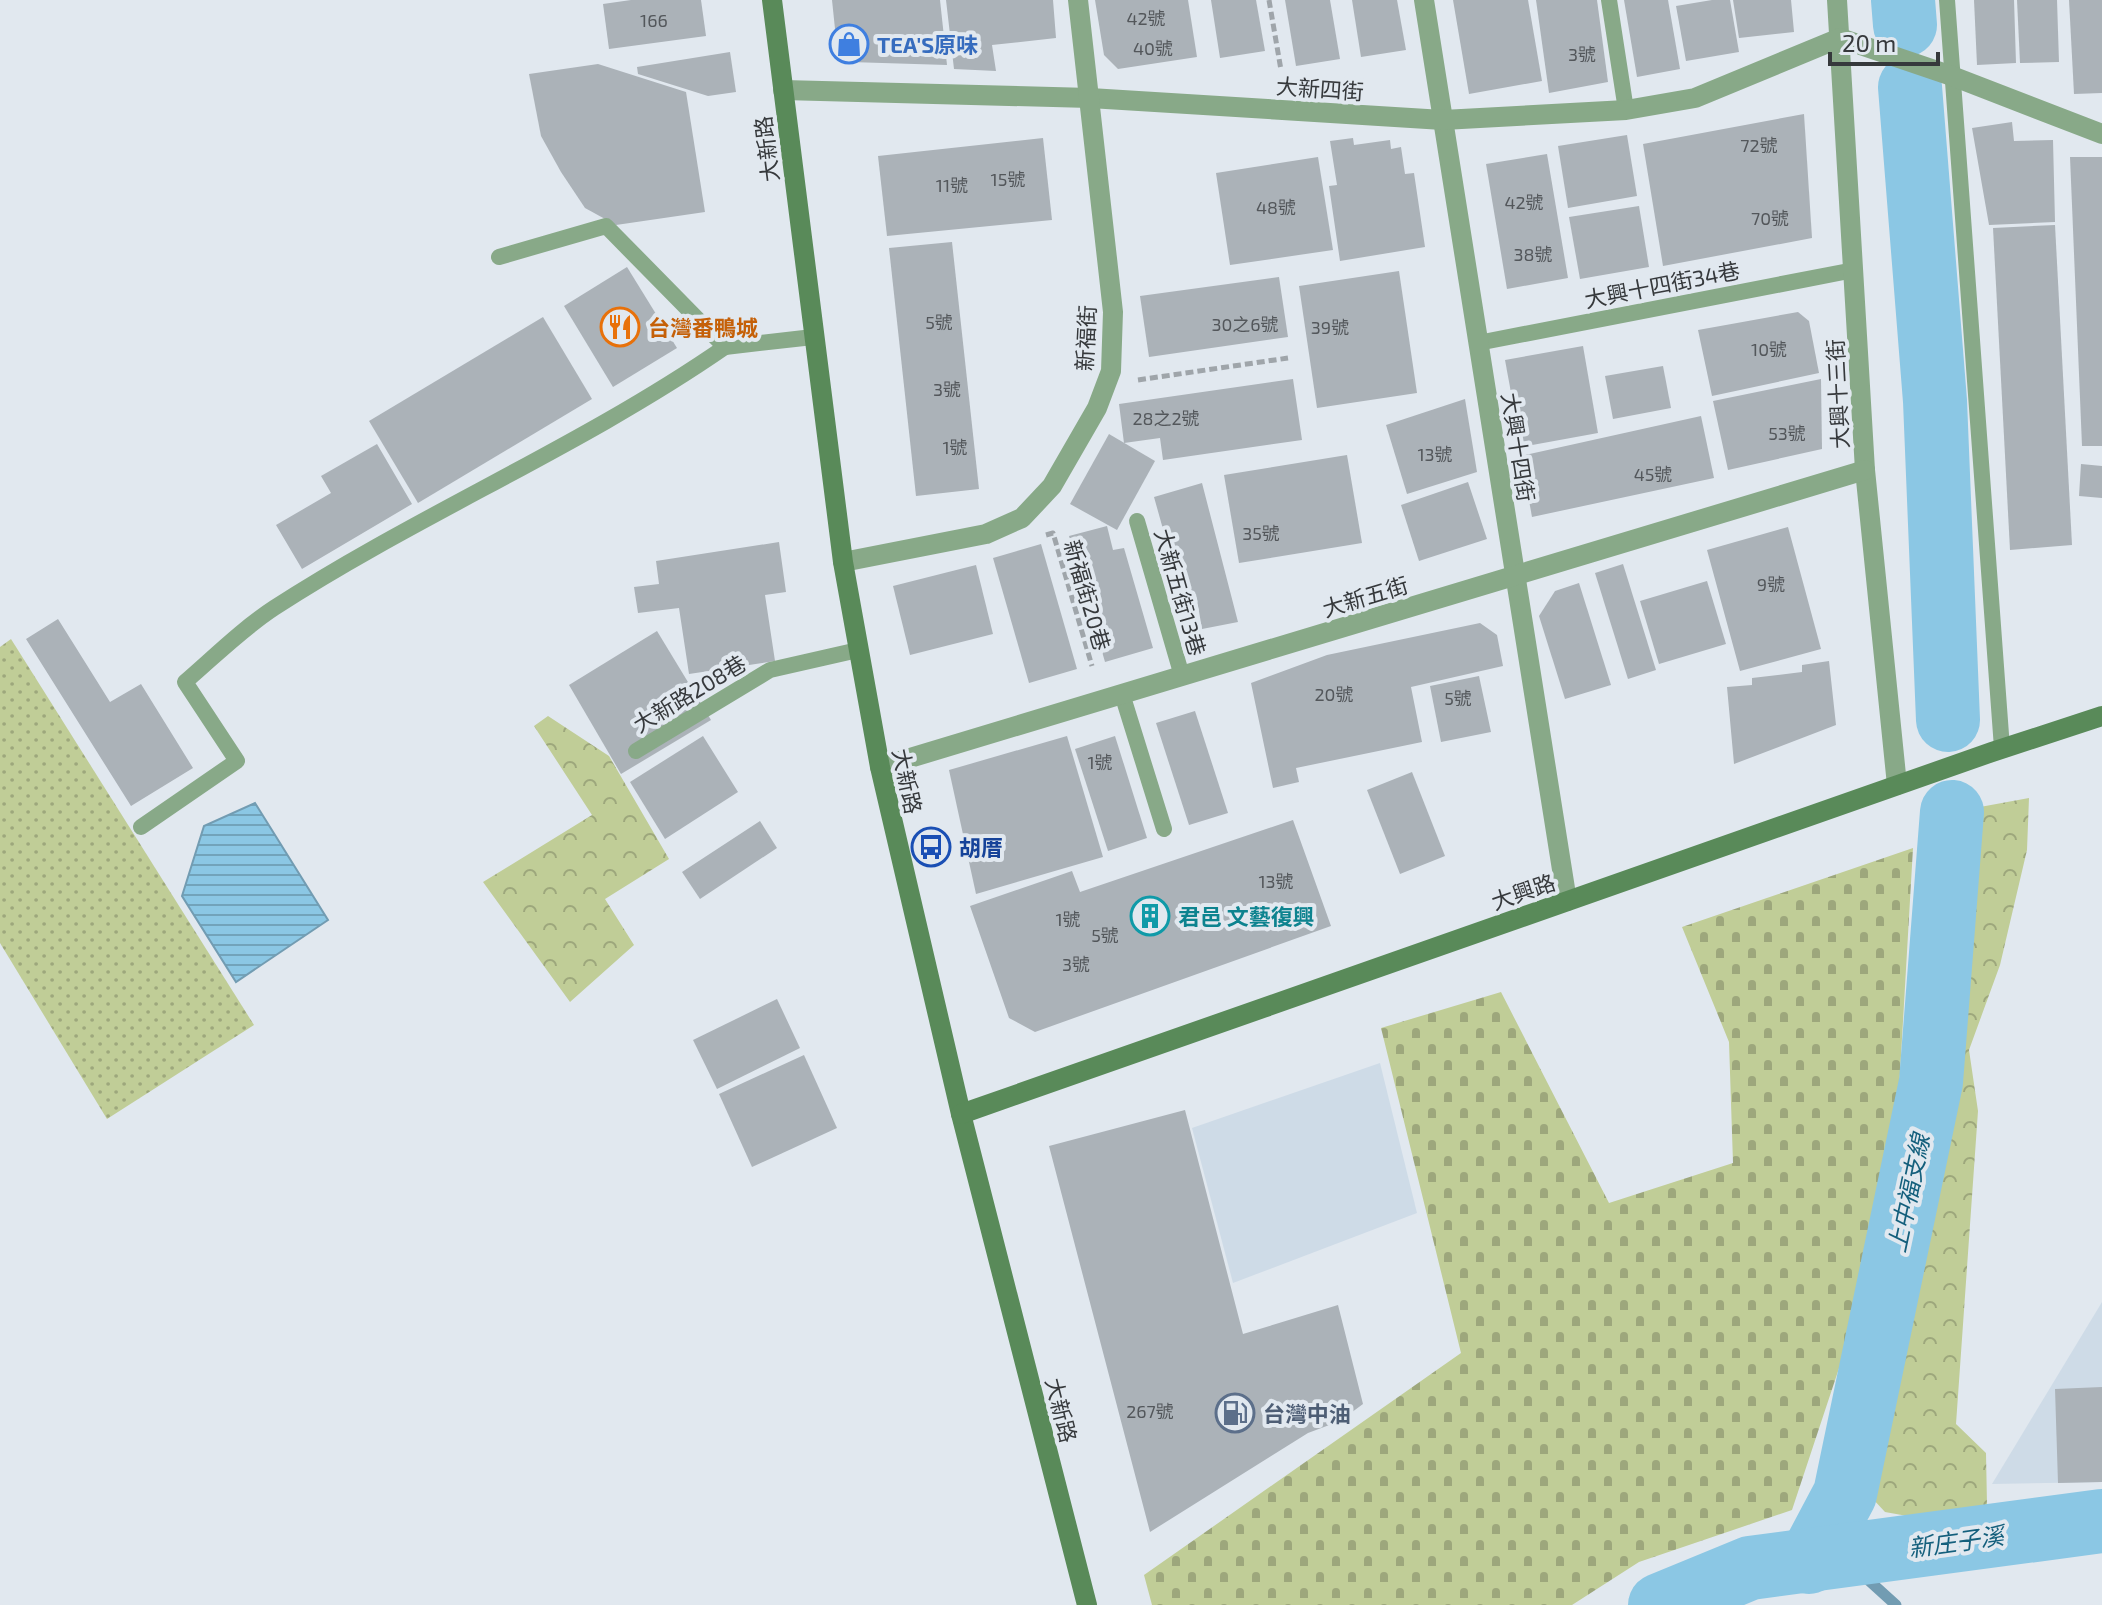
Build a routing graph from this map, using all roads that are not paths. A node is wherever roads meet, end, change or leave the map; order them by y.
1 (772, 0) edge
2 (1078, 0) edge
3 (1424, 0) edge
4 (1609, 0) edge
5 (1837, 0) edge
6 (1947, 0) edge
7 (1840, 38) junction
8 (1952, 76) junction
9 (783, 90) junction
10 (1090, 98) junction
11 (1626, 110) junction
12 (1443, 120) junction
13 (2102, 134) edge
14 (499, 257) dead end
15 (1854, 270) junction
16 (813, 337) junction
17 (1478, 343) junction
18 (725, 347) junction
19 (1865, 470) junction
20 (1137, 521) dead end
21 (843, 562) junction
22 (1516, 575) junction
23 (858, 650) junction
24 (1182, 676) junction
25 (1122, 694) junction
26 (2102, 716) edge
27 (2002, 748) junction
28 (636, 751) dead end
29 (880, 767) junction
30 (1897, 785) junction
31 (141, 827) dead end
32 (1164, 829) dead end
33 (1567, 901) junction
34 (961, 1114) junction
35 (1087, 1605) edge

1 - 9 main road, 大新路
2 - 10 street, 新福街
3 - 12 street, 大興十四街
4 - 11 lane
5 - 7 street, 大興十三街
6 - 8 lane
7 - 8 street
7 - 11 street, 大新四街
7 - 15 street, 大興十三街
8 - 13 street
8 - 27 lane
9 - 10 street, 大新四街
9 - 16 main road, 大新路
10 - 12 street, 大新四街
10 - 21 street, 新福街
11 - 12 street, 大新四街
12 - 17 street, 大興十四街
14 - 18 lane
15 - 17 lane, 大興十四街34巷
15 - 19 street, 大興十三街
16 - 18 lane
16 - 21 main road, 大新路
17 - 22 street, 大興十四街
18 - 31 lane
19 - 22 street, 大新五街
19 - 30 street, 大興十三街
20 - 24 lane, 大新五街13巷
21 - 23 main road, 大新路
22 - 24 street, 大新五街
22 - 33 street, 大興十四街
23 - 28 lane, 大新路208巷
23 - 29 main road, 大新路
24 - 25 street, 大新五街
25 - 29 street, 大新五街
25 - 32 lane
26 - 27 main road, 大興路
27 - 30 main road, 大興路
29 - 34 main road, 大新路
30 - 33 main road, 大興路
33 - 34 main road, 大興路
34 - 35 main road, 大新路

